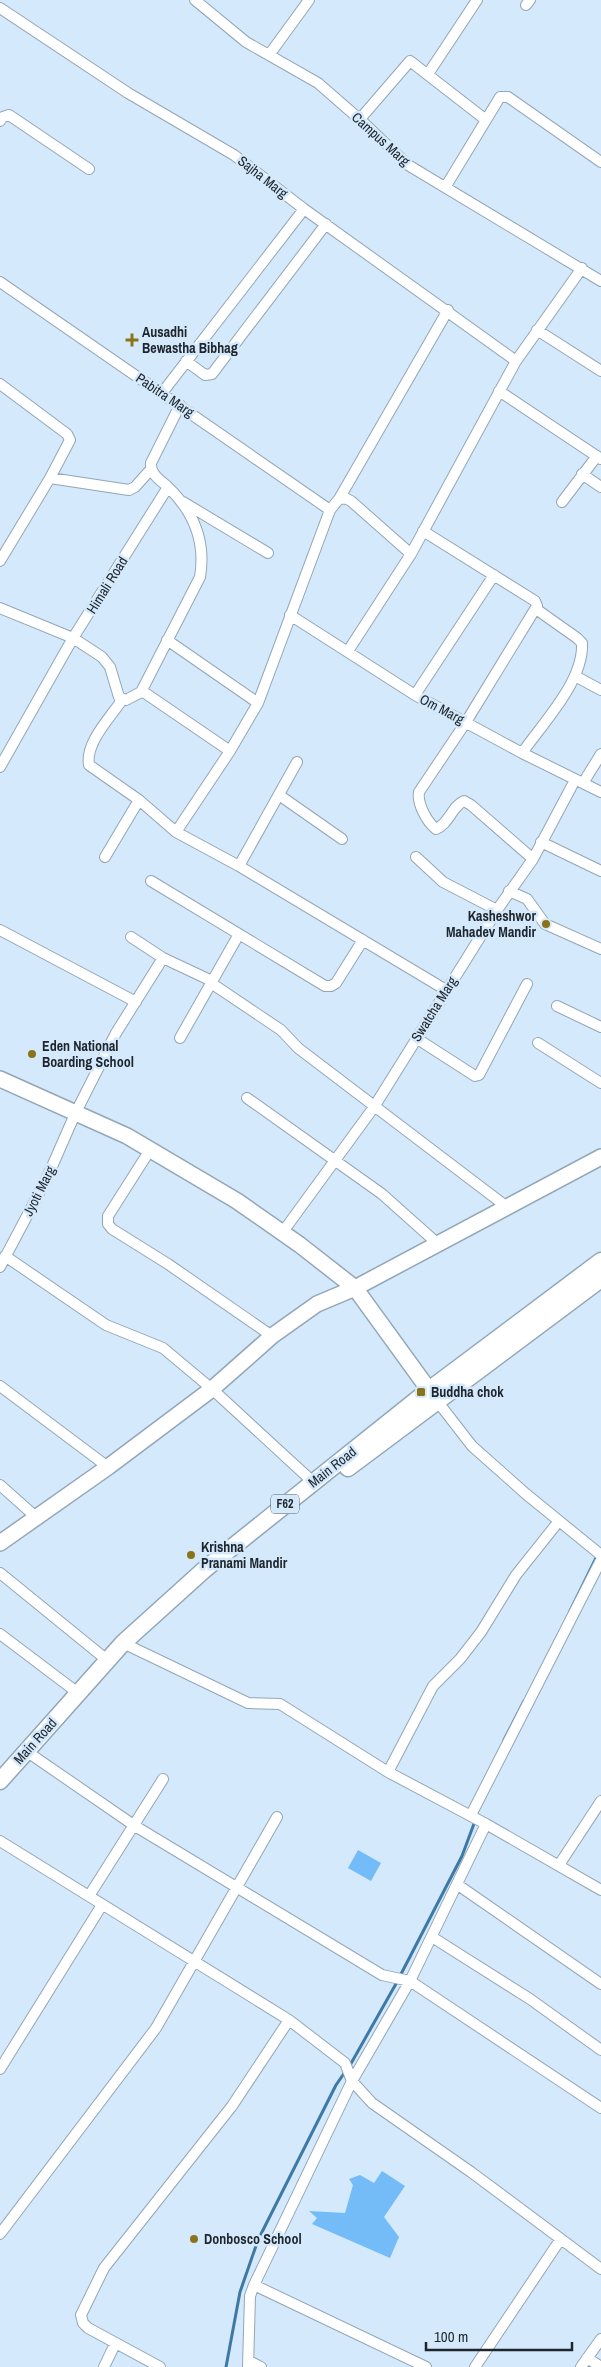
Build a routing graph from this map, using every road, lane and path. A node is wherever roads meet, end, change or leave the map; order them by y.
1 (196, 0) edge
2 (309, 0) edge
3 (477, 0) edge
4 (0, 8) edge
5 (269, 55) junction
6 (428, 74) junction
7 (360, 119) junction
8 (486, 120) junction
9 (0, 122) edge
10 (601, 162) edge
11 (89, 169) dead end
12 (446, 186) junction
13 (304, 209) junction
14 (326, 224) junction
15 (582, 268) junction
16 (601, 281) edge
17 (0, 282) edge
18 (448, 310) junction
19 (537, 330) junction
20 (516, 360) junction
21 (186, 361) junction
22 (601, 371) edge
23 (0, 384) edge
24 (499, 391) junction
25 (162, 393) junction
26 (180, 405) junction
27 (599, 458) edge
28 (151, 469) junction
29 (582, 474) junction
30 (50, 478) junction
31 (601, 487) edge
32 (168, 488) junction
33 (339, 499) junction
34 (182, 501) junction
35 (562, 502) dead end
36 (330, 510) junction
37 (423, 531) junction
38 (268, 553) dead end
39 (411, 554) junction
40 (0, 561) edge
41 (494, 575) junction
42 (0, 608) edge
43 (536, 610) junction
44 (290, 615) junction
45 (73, 638) junction
46 (167, 640) junction
47 (348, 651) junction
48 (575, 676) junction
49 (601, 690) edge
50 (140, 692) junction
51 (415, 695) junction
52 (122, 700) junction
53 (258, 703) junction
54 (466, 722) junction
55 (230, 751) junction
56 (522, 753) junction
57 (601, 754) edge
58 (297, 762) dead end
59 (0, 767) edge
60 (579, 781) junction
61 (601, 792) edge
62 (279, 795) junction
63 (139, 800) junction
64 (176, 832) junction
65 (342, 839) dead end
66 (541, 842) junction
67 (105, 857) dead end
68 (416, 857) dead end
69 (533, 859) junction
70 (239, 866) junction
71 (601, 871) edge
72 (151, 881) dead end
73 (509, 891) junction
74 (496, 910) junction
75 (0, 930) edge
76 (239, 934) junction
77 (131, 937) dead end
78 (364, 940) junction
79 (601, 949) edge
80 (163, 958) junction
81 (211, 982) junction
82 (526, 984) dead end
83 (446, 990) junction
84 (136, 1002) junction
85 (557, 1006) dead end
86 (601, 1027) edge
87 (180, 1038) dead end
88 (416, 1038) junction
89 (538, 1043) dead end
90 (0, 1080) edge
91 (601, 1083) edge
92 (247, 1098) dead end
93 (374, 1107) junction
94 (76, 1114) junction
95 (150, 1150) junction
96 (601, 1158) edge
97 (335, 1159) junction
98 (507, 1207) junction
99 (282, 1233) junction
100 (438, 1244) junction
101 (5, 1256) junction
102 (601, 1261) edge
103 (0, 1267) edge
104 (601, 1279) edge
105 (355, 1288) junction
106 (272, 1336) junction
107 (0, 1386) edge
108 (212, 1389) junction
109 (433, 1395) junction
110 (108, 1467) junction
111 (313, 1482) junction
112 (0, 1485) edge
113 (37, 1518) junction
114 (560, 1521) junction
115 (0, 1543) edge
116 (601, 1555) edge
117 (601, 1560) edge
118 (0, 1573) edge
119 (0, 1634) edge
120 (128, 1646) junction
121 (107, 1660) junction
122 (78, 1693) junction
123 (29, 1753) junction
124 (388, 1772) junction
125 (163, 1779) dead end
126 (0, 1780) edge
127 (0, 1791) edge
128 (601, 1801) edge
129 (471, 1815) junction
130 (277, 1817) dead end
131 (486, 1824) junction
132 (135, 1826) junction
133 (0, 1841) edge
134 (559, 1864) junction
135 (458, 1885) junction
136 (236, 1888) junction
137 (601, 1890) edge
138 (89, 1896) junction
139 (102, 1904) junction
140 (432, 1937) junction
141 (194, 1960) junction
142 (410, 1981) junction
143 (601, 1984) edge
144 (289, 2020) junction
145 (601, 2050) edge
146 (0, 2069) edge
147 (352, 2081) junction
148 (601, 2108) edge
149 (0, 2234) edge
150 (560, 2240) junction
151 (601, 2269) edge
152 (254, 2284) junction
153 (601, 2339) edge
154 (115, 2344) junction
155 (584, 2363) edge
156 (248, 2364) edge
157 (104, 2367) edge
158 (160, 2367) edge
159 (261, 2367) edge
160 (426, 2367) edge
161 (475, 2367) edge
162 (601, 2367) edge

1 - 5 street, Campus Marg
2 - 5 street
3 - 6 street
4 - 13 street, Sajha Marg
5 - 7 street, Campus Marg
6 - 7 street
6 - 8 street
7 - 12 street, Campus Marg
8 - 10 street
8 - 12 street
9 - 11 street
12 - 15 street, Campus Marg
13 - 14 street, Sajha Marg
13 - 21 street
14 - 18 street, Sajha Marg
14 - 21 street
15 - 16 street, Campus Marg
15 - 19 street
17 - 25 street, Pabitra Marg
18 - 20 street, Sajha Marg
18 - 33 street
19 - 20 street
19 - 22 street
20 - 24 street
21 - 25 street
23 - 30 street
24 - 27 street
24 - 37 street
25 - 26 street, Pabitra Marg
26 - 28 street
26 - 36 street, Pabitra Marg
27 - 29 street
28 - 30 street
28 - 32 street
29 - 31 street
29 - 35 street
30 - 40 street
32 - 34 street
32 - 45 street, Himali Road
33 - 36 street
33 - 39 street
34 - 38 street
34 - 46 street
36 - 44 street
37 - 39 street
37 - 41 street
39 - 47 street
41 - 43 street
41 - 51 street
42 - 45 street
43 - 48 street
43 - 54 street
44 - 47 street, Om Marg
44 - 53 street
45 - 52 street
45 - 59 street, Himali Road
46 - 50 street
46 - 53 street
47 - 51 street, Om Marg
48 - 49 street
48 - 56 street
50 - 52 street
50 - 55 street
51 - 54 street, Om Marg
52 - 63 street
53 - 55 street
54 - 56 street, Om Marg
54 - 69 street
55 - 64 street
56 - 60 street, Om Marg
57 - 60 street, Swatcha Marg
58 - 62 street
60 - 61 street, Om Marg
60 - 66 street, Swatcha Marg
62 - 65 street
62 - 70 street
63 - 64 street
63 - 67 street
64 - 70 street
66 - 69 street, Swatcha Marg
66 - 71 street
68 - 74 street
69 - 73 street, Swatcha Marg
70 - 78 street
72 - 76 street
73 - 74 street, Swatcha Marg
73 - 79 street
74 - 83 street, Swatcha Marg
75 - 84 street
76 - 78 street
76 - 81 street
77 - 80 street
78 - 83 street
80 - 81 street
80 - 84 street, Jyoti Marg
81 - 87 street
81 - 93 street
82 - 88 street
83 - 88 street, Swatcha Marg
84 - 94 street, Jyoti Marg
85 - 86 street
88 - 93 street, Swatcha Marg
89 - 91 street
90 - 94 street
92 - 97 street
93 - 97 street, Swatcha Marg
93 - 98 street
94 - 95 street
94 - 101 street, Jyoti Marg
95 - 99 street
95 - 106 street
96 - 98 street
97 - 99 street, Swatcha Marg
97 - 100 street
98 - 100 street
99 - 105 street
100 - 105 street
101 - 103 street, Jyoti Marg
101 - 108 street
102 - 109 main road, Main Road / F62
104 - 109 main road, Main Road / F62
105 - 106 street
105 - 109 street
106 - 108 street
107 - 110 street
108 - 110 street
108 - 111 street
109 - 111 main road, Main Road / F62
109 - 114 street
109 - 120 main road, Main Road / F62
110 - 113 street
111 - 120 main road, Main Road / F62
112 - 113 street
113 - 115 street
114 - 116 street
114 - 124 street
117 - 129 street
118 - 121 street
119 - 122 street
120 - 121 main road, Main Road / F62
120 - 123 main road, Main Road / F62
120 - 124 street
121 - 122 main road, Main Road / F62
122 - 123 main road, Main Road / F62
123 - 126 main road, Main Road / F62
123 - 127 main road, Main Road / F62
123 - 132 street
124 - 129 street
125 - 132 street
128 - 134 street
129 - 131 street
130 - 136 street
131 - 134 street
131 - 135 street
132 - 136 street
132 - 138 street
133 - 138 street
134 - 137 street
135 - 140 street
135 - 143 street
136 - 141 street
136 - 142 street
138 - 139 street
139 - 141 street
139 - 146 street
140 - 142 street
140 - 145 street
141 - 144 street
141 - 149 street
142 - 147 street
142 - 148 street
144 - 147 street
144 - 154 street
147 - 150 street
147 - 152 street
150 - 151 street
150 - 161 street
152 - 156 street
152 - 160 street
153 - 155 street
154 - 157 street
154 - 158 street
155 - 162 street
156 - 159 street

